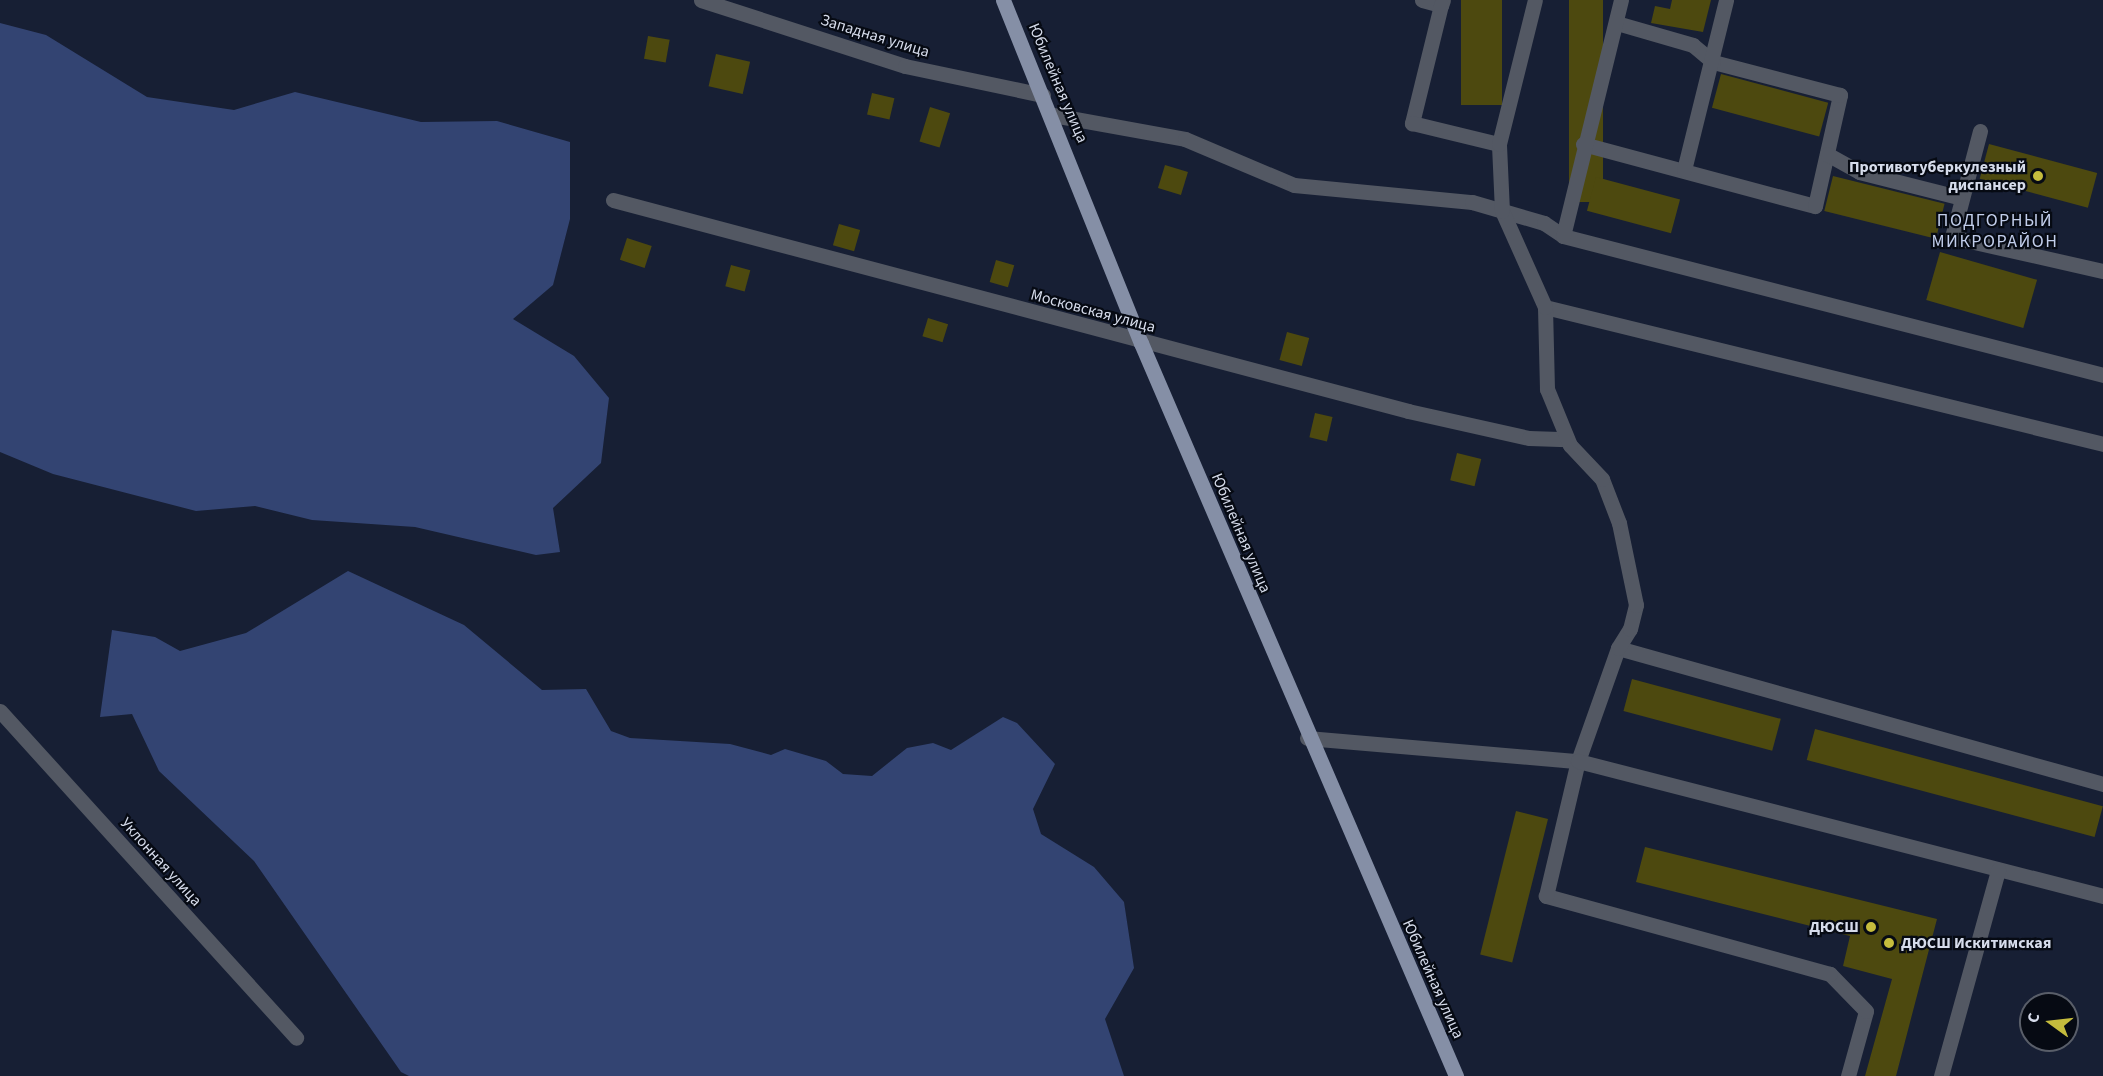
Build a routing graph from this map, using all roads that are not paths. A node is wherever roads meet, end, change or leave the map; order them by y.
1 (701, 0) edge
2 (1003, 0) edge
3 (1422, 0) edge
4 (1535, 0) edge
5 (1621, 0) edge
6 (1726, 0) edge
7 (1442, 3) edge
8 (1617, 23) junction
9 (1713, 62) junction
10 (1042, 95) junction
11 (1053, 115) junction
12 (1980, 130) dead end
13 (1499, 144) junction
14 (1583, 144) junction
15 (1827, 154) junction
16 (1684, 170) junction
17 (1958, 197) junction
18 (614, 200) dead end
19 (1502, 211) junction
20 (1563, 236) junction
21 (2103, 271) edge
22 (1545, 307) junction
23 (1141, 343) junction
24 (2103, 375) edge
25 (1567, 439) junction
26 (2103, 444) edge
27 (1618, 648) junction
28 (0, 711) edge
29 (1307, 738) junction
30 (1578, 761) junction
31 (2103, 784) edge
32 (1998, 870) junction
33 (2103, 896) edge
34 (296, 1038) dead end
35 (1456, 1076) edge
36 (1848, 1076) edge
37 (1941, 1076) edge

1 - 10 street, Западная улица
2 - 10 main road, Юбилейная улица
3 - 7 street
4 - 13 street
5 - 8 street
6 - 9 street
7 - 13 street
8 - 9 street
8 - 14 street
9 - 15 street
9 - 16 street
10 - 11 main road, Юбилейная улица
11 - 19 street
11 - 23 main road, Юбилейная улица
12 - 17 street
13 - 19 street
14 - 16 street
14 - 20 street
15 - 16 street
15 - 17 street
17 - 21 street
18 - 23 street, Московская улица
19 - 20 street
19 - 22 street
20 - 24 street
22 - 25 street
22 - 26 street
23 - 25 street, Московская улица
23 - 29 main road, Юбилейная улица
25 - 27 street
27 - 30 street
27 - 31 street
28 - 34 street, Уклонная улица
29 - 30 street
29 - 35 main road, Юбилейная улица
30 - 32 street
30 - 36 street
32 - 33 street
32 - 37 street

